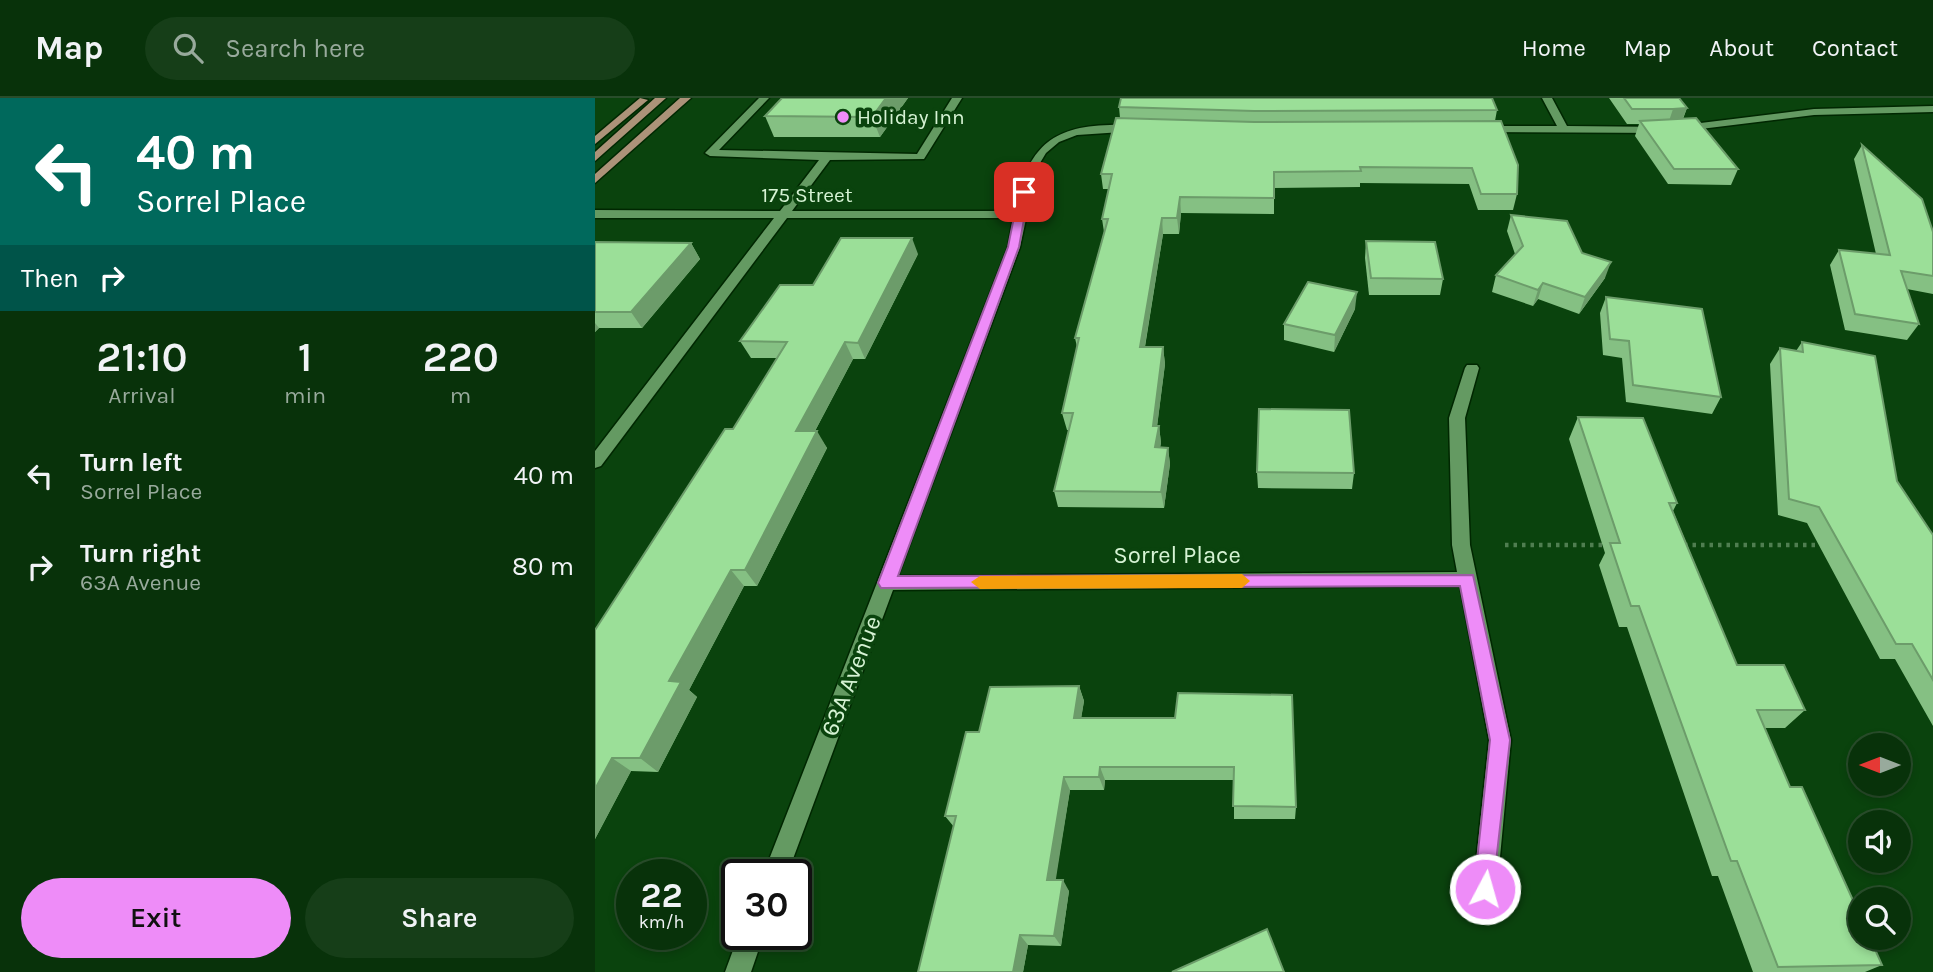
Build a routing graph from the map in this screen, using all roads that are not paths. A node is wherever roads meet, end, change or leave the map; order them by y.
1 (646, 98) edge
2 (661, 98) edge
3 (686, 98) edge
4 (764, 98) edge
5 (957, 98) edge
6 (1547, 98) edge
7 (1933, 109) edge
8 (1144, 128) edge
9 (1563, 129) junction
10 (1469, 130) edge
11 (595, 141) edge
12 (827, 157) junction
13 (595, 158) edge
14 (595, 180) edge
15 (595, 214) edge
16 (782, 215) junction
17 (1020, 215) junction
18 (1472, 368) dead end
19 (595, 462) edge
20 (1467, 579) junction
21 (887, 583) junction
22 (781, 859) edge
23 (1485, 889) dead end
24 (746, 950) edge
25 (738, 972) edge

1 - 11 main road
2 - 13 main road
3 - 14 main road
4 - 12 street
5 - 12 street
6 - 9 street
7 - 9 street
8 - 17 street, 63A Avenue
9 - 10 street
12 - 16 street
15 - 16 street, 175 Street
16 - 17 street, 175 Street
16 - 19 street
17 - 21 street, 63A Avenue
18 - 20 street
20 - 21 street, Sorrel Place
20 - 23 street
21 - 22 street, 63A Avenue
24 - 25 street

